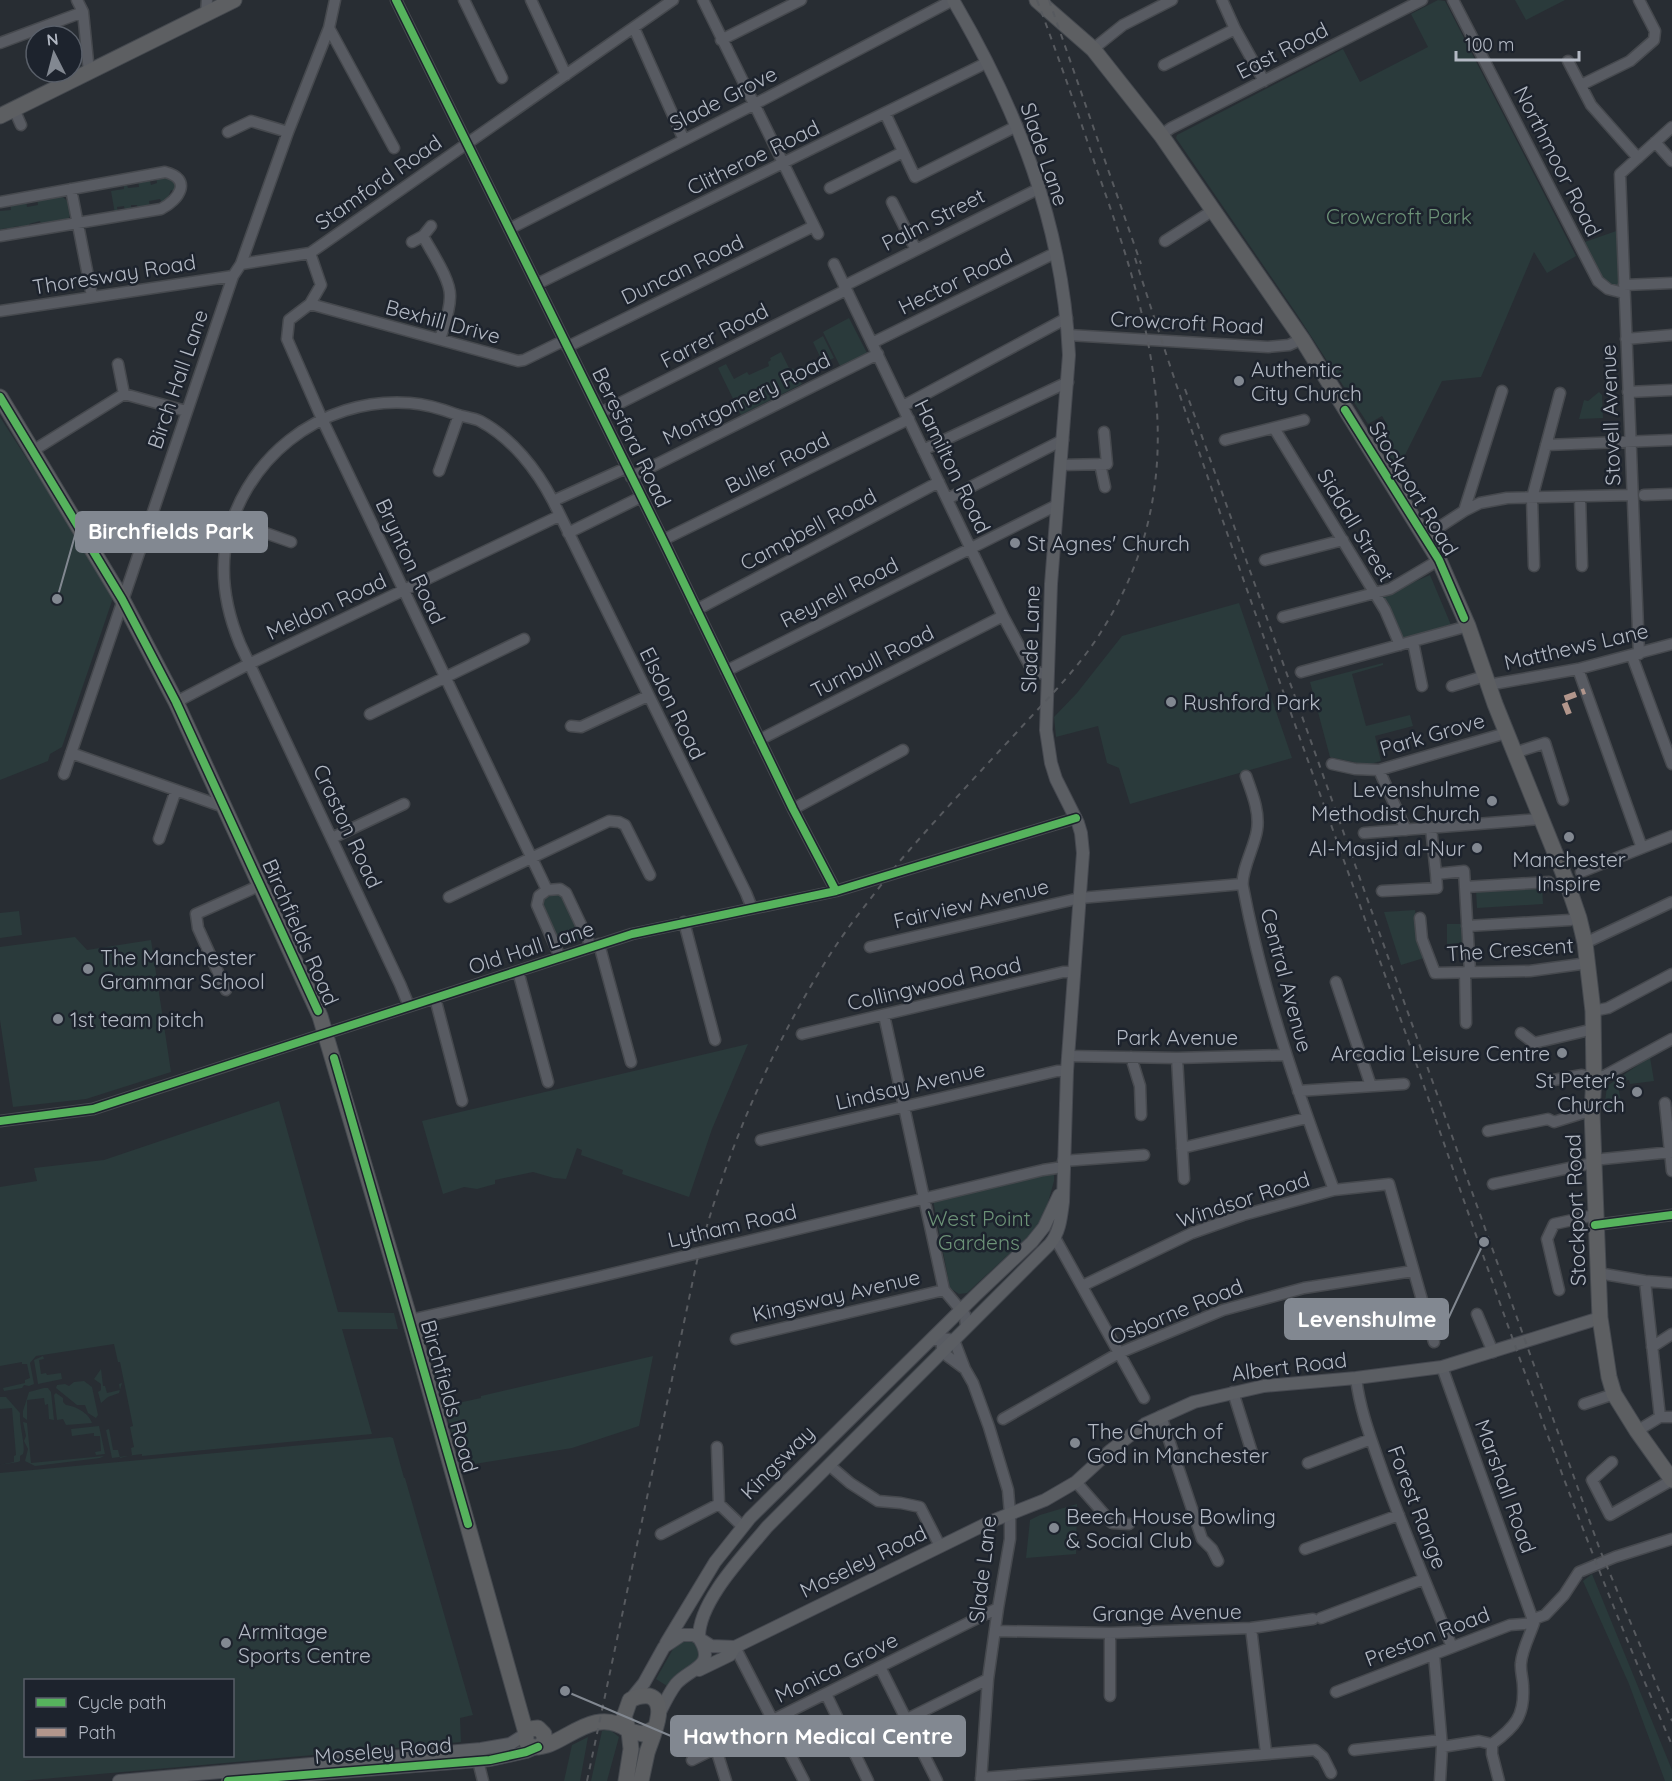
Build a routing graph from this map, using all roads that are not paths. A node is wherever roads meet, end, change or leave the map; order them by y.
1 (77, 0) edge
2 (234, 0) edge
3 (335, 0) edge
4 (396, 0) edge
5 (464, 0) edge
6 (531, 0) edge
7 (673, 0) edge
8 (703, 0) edge
9 (801, 0) edge
10 (953, 0) edge
11 (1037, 0) edge
12 (1172, 0) edge
13 (1224, 0) edge
14 (1422, 0) edge
15 (1453, 0) edge
16 (1639, 0) edge
17 (207, 7) edge
18 (83, 12) junction
19 (328, 28) junction
20 (634, 28) junction
21 (1235, 28) junction
22 (721, 40) junction
23 (0, 43) edge
24 (1093, 49) junction
25 (1568, 61) dead end
26 (986, 63) junction
27 (1164, 64) dead end
28 (89, 72) junction
29 (566, 75) junction
30 (502, 78) dead end
31 (1264, 81) junction
32 (1581, 85) junction
33 (753, 105) junction
34 (7, 113) edge
35 (885, 114) junction
36 (21, 125) dead end
37 (1017, 126) junction
38 (1672, 127) edge
39 (228, 132) dead end
40 (288, 132) junction
41 (1161, 135) junction
42 (684, 140) junction
43 (1655, 142) junction
44 (468, 143) junction
45 (394, 148) dead end
46 (903, 152) junction
47 (1638, 158) junction
48 (1672, 161) edge
49 (784, 164) junction
50 (830, 188) dead end
51 (1040, 188) junction
52 (71, 189) junction
53 (0, 202) edge
54 (892, 202) dead end
55 (1212, 210) junction
56 (76, 223) junction
57 (431, 226) dead end
58 (509, 229) junction
59 (0, 236) edge
60 (423, 236) junction
61 (1165, 241) dead end
62 (412, 242) dead end
63 (916, 250) junction
64 (309, 253) junction
65 (1055, 253) junction
66 (241, 264) junction
67 (834, 264) dead end
68 (233, 276) junction
69 (1672, 283) edge
70 (537, 284) junction
71 (845, 288) junction
72 (1624, 289) junction
73 (92, 296) junction
74 (310, 304) junction
75 (0, 311) edge
76 (1067, 318) junction
77 (1672, 334) edge
78 (1068, 335) junction
79 (440, 339) junction
80 (1302, 339) junction
81 (1626, 339) junction
82 (872, 343) junction
83 (565, 344) junction
84 (878, 354) junction
85 (118, 364) dead end
86 (1068, 382) junction
87 (1672, 390) edge
88 (1502, 391) dead end
89 (1629, 392) junction
90 (1560, 393) dead end
91 (124, 394) junction
92 (0, 396) edge
93 (903, 406) junction
94 (186, 411) junction
95 (600, 413) junction
96 (459, 415) junction
97 (322, 419) junction
98 (909, 419) junction
99 (1304, 420) dead end
100 (1274, 428) junction
101 (1104, 432) dead end
102 (1063, 440) junction
103 (1225, 440) dead end
104 (1672, 440) edge
105 (1630, 442) junction
106 (1546, 445) junction
107 (34, 450) junction
108 (923, 450) junction
109 (1100, 464) junction
110 (1061, 465) junction
111 (440, 471) dead end
112 (629, 472) junction
113 (939, 482) junction
114 (1105, 487) dead end
115 (1672, 494) edge
116 (1638, 495) junction
117 (640, 497) junction
118 (1580, 497) junction
119 (1532, 498) junction
120 (947, 499) junction
121 (553, 501) junction
122 (1057, 505) junction
123 (1464, 511) junction
124 (559, 516) junction
125 (232, 521) junction
126 (568, 533) junction
127 (1424, 537) junction
128 (663, 540) junction
129 (1343, 540) junction
130 (291, 542) dead end
131 (970, 547) junction
132 (1265, 560) dead end
133 (1439, 560) junction
134 (1534, 566) dead end
135 (1582, 566) dead end
136 (404, 591) junction
137 (1375, 593) junction
138 (122, 599) junction
139 (696, 610) junction
140 (1003, 616) junction
141 (1283, 616) dead end
142 (1468, 626) junction
143 (524, 639) dead end
144 (1413, 642) junction
145 (1672, 644) edge
146 (1400, 645) junction
147 (1635, 655) junction
148 (249, 664) junction
149 (1578, 669) junction
150 (726, 671) junction
151 (1301, 672) dead end
152 (1047, 675) junction
153 (445, 678) junction
154 (1487, 681) junction
155 (1422, 686) dead end
156 (1452, 686) dead end
157 (648, 696) junction
158 (176, 702) junction
159 (370, 714) dead end
160 (571, 726) dead end
161 (1506, 734) junction
162 (759, 740) junction
163 (903, 750) dead end
164 (71, 753) junction
165 (1514, 753) junction
166 (1332, 764) dead end
167 (1672, 764) edge
168 (1379, 770) junction
169 (64, 774) dead end
170 (1246, 776) dead end
171 (176, 790) junction
172 (1563, 800) dead end
173 (404, 804) dead end
174 (224, 807) junction
175 (793, 809) junction
176 (1076, 818) junction
177 (1540, 819) junction
178 (1431, 828) junction
179 (1406, 830) junction
180 (1364, 833) dead end
181 (1672, 836) edge
182 (332, 838) junction
183 (159, 839) dead end
184 (1642, 848) junction
185 (532, 858) junction
186 (1581, 873) dead end
187 (1436, 874) junction
188 (650, 875) dead end
189 (1549, 882) dead end
190 (1242, 884) junction
191 (261, 885) junction
192 (1465, 887) junction
193 (547, 890) junction
194 (836, 891) junction
195 (1382, 891) dead end
196 (449, 897) dead end
197 (1080, 898) junction
198 (1672, 902) edge
199 (752, 908) junction
200 (1420, 918) dead end
201 (1579, 918) junction
202 (684, 922) junction
203 (1467, 926) junction
204 (1585, 943) junction
205 (595, 945) junction
206 (870, 947) dead end
207 (561, 957) junction
208 (1588, 963) junction
209 (518, 971) junction
210 (1074, 972) junction
211 (1467, 972) junction
212 (1671, 977) edge
213 (1336, 982) dead end
214 (226, 990) dead end
215 (435, 998) junction
216 (409, 1006) junction
217 (1593, 1011) junction
218 (884, 1015) junction
219 (1466, 1023) dead end
220 (1594, 1029) junction
221 (1521, 1033) dead end
222 (326, 1034) junction
223 (802, 1034) dead end
224 (1672, 1039) edge
225 (715, 1040) dead end
226 (1285, 1055) junction
227 (1068, 1056) junction
228 (1131, 1057) junction
229 (1177, 1058) junction
230 (631, 1062) dead end
231 (1067, 1071) junction
232 (1594, 1078) junction
233 (1548, 1081) dead end
234 (548, 1082) dead end
235 (1404, 1084) dead end
236 (1371, 1086) junction
237 (1298, 1091) junction
238 (462, 1101) dead end
239 (1665, 1103) dead end
240 (904, 1107) junction
241 (1592, 1114) junction
242 (1141, 1115) dead end
243 (1307, 1118) junction
244 (0, 1121) edge
245 (1488, 1131) dead end
246 (761, 1140) dead end
247 (1182, 1148) junction
248 (1671, 1152) edge
249 (1144, 1155) dead end
250 (1593, 1162) junction
251 (1063, 1164) junction
252 (1672, 1171) edge
253 (1184, 1179) dead end
254 (1493, 1184) dead end
255 (1062, 1186) junction
256 (1334, 1190) junction
257 (925, 1199) junction
258 (1672, 1215) edge
259 (1595, 1220) junction
260 (1055, 1238) junction
261 (1032, 1242) junction
262 (1413, 1271) junction
263 (1598, 1273) junction
264 (1645, 1281) junction
265 (1672, 1283) edge
266 (1082, 1286) junction
267 (944, 1290) junction
268 (1559, 1290) dead end
269 (962, 1310) junction
270 (981, 1313) junction
271 (1477, 1314) dead end
272 (1600, 1318) junction
273 (410, 1320) junction
274 (966, 1328) junction
275 (1672, 1335) edge
276 (942, 1337) junction
277 (736, 1339) dead end
278 (1434, 1342) dead end
279 (1652, 1347) junction
280 (942, 1352) junction
281 (1493, 1352) junction
282 (1119, 1353) junction
283 (1442, 1367) junction
284 (965, 1369) junction
285 (1356, 1378) junction
286 (1233, 1392) junction
287 (1614, 1394) junction
288 (1144, 1398) dead end
289 (1584, 1404) dead end
290 (1161, 1416) junction
291 (1660, 1417) junction
292 (1672, 1417) edge
293 (1003, 1419) dead end
294 (1637, 1431) junction
295 (1371, 1439) junction
296 (717, 1447) dead end
297 (1254, 1460) dead end
298 (1612, 1462) dead end
299 (1308, 1463) dead end
300 (829, 1465) junction
301 (1672, 1480) edge
302 (1076, 1482) junction
303 (719, 1504) junction
304 (1010, 1514) junction
305 (1398, 1515) junction
306 (1129, 1524) dead end
307 (743, 1527) junction
308 (661, 1534) dead end
309 (1672, 1539) edge
310 (940, 1546) junction
311 (1305, 1549) dead end
312 (1218, 1561) dead end
313 (1424, 1579) junction
314 (998, 1608) junction
315 (1534, 1621) junction
316 (1251, 1628) junction
317 (994, 1631) junction
318 (1110, 1633) junction
319 (700, 1639) junction
320 (664, 1647) junction
321 (735, 1647) junction
322 (1452, 1647) junction
323 (1434, 1655) junction
324 (880, 1667) junction
325 (691, 1673) junction
326 (988, 1678) junction
327 (1336, 1692) dead end
328 (826, 1694) junction
329 (1110, 1696) dead end
330 (631, 1700) junction
331 (907, 1719) junction
332 (657, 1721) junction
333 (772, 1721) junction
334 (585, 1726) junction
335 (532, 1731) junction
336 (629, 1731) junction
337 (1442, 1743) junction
338 (1492, 1744) junction
339 (539, 1747) junction
340 (716, 1749) junction
341 (1354, 1750) dead end
342 (1266, 1753) junction
343 (692, 1760) dead end
344 (478, 1761) junction
345 (1331, 1773) dead end
346 (201, 1777) edge
347 (981, 1780) edge
348 (120, 1781) edge
349 (228, 1781) edge
350 (483, 1781) edge
351 (626, 1781) edge
352 (641, 1781) edge
353 (726, 1781) edge
354 (804, 1781) edge
355 (868, 1781) edge
356 (937, 1781) edge
357 (1440, 1781) edge
358 (1499, 1781) edge

1 - 18 street
2 - 17 highway
3 - 19 street, Birch Hall Lane
4 - 44 street, Beresford Road
5 - 30 street
6 - 29 street
7 - 20 street, Stamford Road
8 - 22 street
9 - 22 street
10 - 26 main road, Slade Lane
10 - 33 street, Slade Grove
11 - 24 highway, Stockport Road
12 - 24 street
13 - 21 street
14 - 31 street, East Road
15 - 72 street, Northmoor Road
16 - 32 street
17 - 28 highway
18 - 23 street
18 - 28 street
19 - 40 street, Birch Hall Lane
19 - 45 street
20 - 29 street, Stamford Road
20 - 42 street
21 - 27 street
21 - 31 street
22 - 33 street
24 - 41 highway, Stockport Road
25 - 32 street
26 - 35 street, Clitheroe Road
26 - 37 main road, Slade Lane
28 - 34 highway
29 - 44 street, Stamford Road
31 - 41 street, East Road
32 - 47 street
33 - 42 street, Slade Grove
33 - 49 street
34 - 36 street
35 - 46 street
35 - 49 street, Clitheroe Road
37 - 46 street
37 - 51 main road, Slade Lane
38 - 43 street
39 - 40 street
40 - 66 street, Birch Hall Lane
41 - 55 highway, Stockport Road
42 - 58 street, Slade Grove
43 - 47 street
43 - 48 street
44 - 58 street, Beresford Road
44 - 64 street, Stamford Road
46 - 50 street
47 - 72 street, Stovell Avenue
49 - 70 street, Clitheroe Road
49 - 83 street, Duncan Road
51 - 63 street, Palm Street
51 - 65 main road, Slade Lane
52 - 53 street
52 - 56 street
52 - 56 street
54 - 63 street
55 - 61 street
55 - 80 highway, Stockport Road
56 - 59 street
56 - 73 street
57 - 60 street
58 - 70 street, Beresford Road
60 - 62 street
60 - 79 street
63 - 71 street, Palm Street
64 - 66 street, Stamford Road
64 - 74 street
65 - 76 main road, Slade Lane
65 - 82 street, Hector Road
66 - 68 street, Birch Hall Lane
67 - 71 street, Hamilton Road
68 - 73 street, Thoresway Road
68 - 94 street, Birch Hall Lane
69 - 72 street
70 - 83 street, Beresford Road
71 - 82 street, Hamilton Road
71 - 95 street, Farrer Road
72 - 81 street, Stovell Avenue
73 - 75 street, Thoresway Road
74 - 79 street, Bexhill Drive
74 - 97 street, Brynton Road
76 - 78 main road, Slade Lane
76 - 93 street
77 - 81 street
78 - 80 street, Crowcroft Road
78 - 86 main road, Slade Lane
79 - 83 street, Bexhill Drive
80 - 127 highway, Stockport Road
81 - 89 street, Stovell Avenue
82 - 84 street, Hamilton Road
83 - 95 street, Beresford Road
84 - 93 street, Hamilton Road
84 - 112 street, Montgomery Road
85 - 91 street
86 - 102 main road, Slade Lane
86 - 108 street
87 - 89 street
88 - 123 street
89 - 105 street, Stovell Avenue
90 - 106 street
91 - 94 street
91 - 107 street
92 - 107 highway, Birchfields Road
93 - 98 street, Hamilton Road
94 - 138 street, Birch Hall Lane
95 - 112 street, Beresford Road
96 - 97 street, Elsdon Road
96 - 111 street
96 - 121 street, Elsdon Road
97 - 125 street, Craston Road
97 - 136 street, Brynton Road
98 - 108 street, Hamilton Road
98 - 128 street, Buller Road
99 - 100 street
100 - 103 street
100 - 129 street, Siddall Street
101 - 109 street
102 - 110 main road, Slade Lane
102 - 120 street
104 - 105 street
105 - 106 street
105 - 116 street, Stovell Avenue
106 - 119 street
107 - 138 highway, Birchfields Road
108 - 113 street, Hamilton Road
109 - 110 street
109 - 114 street
110 - 122 main road, Slade Lane
112 - 117 street, Beresford Road
112 - 121 street
113 - 120 street, Hamilton Road
113 - 139 street, Campbell Road
115 - 116 street
116 - 118 street
116 - 147 street, Stovell Avenue
117 - 126 street
117 - 128 street, Beresford Road
118 - 119 street
118 - 135 street
119 - 123 street
119 - 134 street
120 - 131 street, Hamilton Road
121 - 124 street, Elsdon Road
122 - 131 street, Reynell Road
122 - 152 main road, Slade Lane
123 - 127 street
124 - 126 street, Elsdon Road
124 - 136 street, Meldon Road
125 - 130 street
125 - 148 street, Craston Road
126 - 157 street, Elsdon Road
127 - 133 highway, Stockport Road
128 - 139 street, Beresford Road
129 - 132 street
129 - 137 street, Siddall Street
131 - 140 street, Hamilton Road
131 - 150 street, Reynell Road
133 - 137 street
133 - 142 highway, Stockport Road
136 - 148 street, Meldon Road
136 - 153 street, Brynton Road
137 - 141 street
137 - 146 street, Siddall Street
138 - 158 highway, Birchfields Road
138 - 164 street, Birch Hall Lane
139 - 150 street, Beresford Road
140 - 152 street, Hamilton Road
140 - 162 street, Turnbull Road
142 - 144 street
142 - 154 highway, Stockport Road
143 - 153 street
144 - 146 street
144 - 155 street
145 - 147 street, Matthews Lane
146 - 151 street
147 - 149 street, Matthews Lane
147 - 167 street, Stovell Avenue
148 - 158 street, Meldon Road
148 - 182 street, Craston Road
149 - 154 street, Matthews Lane
149 - 184 street
150 - 162 street, Beresford Road
152 - 176 main road, Slade Lane
153 - 159 street
153 - 185 street, Brynton Road
154 - 156 street, Matthews Lane
154 - 161 highway, Stockport Road
157 - 160 street
157 - 199 street, Elsdon Road
158 - 174 highway, Birchfields Road
161 - 165 highway, Stockport Road
161 - 168 street, Park Grove
162 - 175 street, Beresford Road
163 - 175 street
164 - 169 street, Birch Hall Lane
164 - 171 street
165 - 172 street
165 - 177 highway, Stockport Road
166 - 168 street, Park Grove
168 - 179 street
170 - 190 street, Central Avenue
171 - 174 street
171 - 183 street
173 - 182 street
174 - 191 highway, Birchfields Road
175 - 194 street, Beresford Road
176 - 194 street, Old Hall Lane
176 - 197 main road, Slade Lane
177 - 178 street
177 - 201 highway, Stockport Road
178 - 179 street
178 - 187 street
179 - 180 street
181 - 184 street
182 - 216 street, Craston Road
184 - 186 street
185 - 188 street
185 - 193 street, Brynton Road
185 - 196 street
187 - 192 street
187 - 195 street
189 - 192 street
190 - 197 street, Fairview Avenue
190 - 226 street, Central Avenue
191 - 214 street
191 - 222 highway, Birchfields Road
192 - 203 street
193 - 205 street
193 - 207 street
194 - 199 street, Old Hall Lane
197 - 206 street, Fairview Avenue
197 - 210 main road, Slade Lane
198 - 204 street
199 - 202 street, Old Hall Lane
200 - 211 street, The Crescent
201 - 203 street
201 - 204 highway, Stockport Road
202 - 205 street, Old Hall Lane
202 - 225 street
203 - 211 street
204 - 208 highway, Stockport Road
205 - 207 street, Old Hall Lane
205 - 230 street
207 - 209 street, Old Hall Lane
208 - 211 street, The Crescent
208 - 217 highway, Stockport Road
209 - 215 street, Old Hall Lane
209 - 234 street
210 - 218 street, Collingwood Road
210 - 227 main road, Slade Lane
211 - 219 street
212 - 217 street
213 - 236 street
215 - 216 street, Old Hall Lane
215 - 238 street
216 - 222 street, Old Hall Lane
217 - 220 highway, Stockport Road
218 - 223 street, Collingwood Road
218 - 240 street
220 - 221 street
220 - 232 highway, Stockport Road
222 - 244 street, Old Hall Lane
222 - 273 highway, Birchfields Road
224 - 232 street
226 - 229 street, Park Avenue
226 - 237 street, Central Avenue
227 - 228 street, Park Avenue
227 - 231 main road, Slade Lane
228 - 229 street, Park Avenue
228 - 242 street
229 - 247 street
231 - 240 street, Lindsay Avenue
231 - 251 main road, Slade Lane
232 - 233 street
232 - 241 highway, Stockport Road
235 - 236 street
236 - 237 street
237 - 243 street, Central Avenue
239 - 248 street
240 - 246 street, Lindsay Avenue
240 - 257 street
241 - 245 street
241 - 250 highway, Stockport Road
243 - 247 street
243 - 256 street, Central Avenue
247 - 253 street
248 - 250 street
248 - 252 street
249 - 251 street, Lytham Road
250 - 254 street
250 - 259 highway, Stockport Road
251 - 255 main road, Slade Lane
251 - 257 street, Lytham Road
255 - 260 main road, Slade Lane
255 - 261 main road, Slade Lane
256 - 262 street, Windsor Road
256 - 266 street, Windsor Road
257 - 267 street
257 - 273 street, Lytham Road
258 - 259 street
259 - 263 highway, Stockport Road
259 - 268 street
260 - 261 main road
260 - 266 street
260 - 270 main road, Slade Lane
261 - 269 main road, Slade Lane
262 - 278 street
262 - 282 street, Osborne Road
263 - 264 street
263 - 272 highway, Stockport Road
264 - 265 street
264 - 279 street
266 - 282 street
267 - 269 street
267 - 277 street, Kingsway Avenue
269 - 270 street
269 - 274 street
269 - 276 main road, Slade Lane
270 - 274 main road, Slade Lane
271 - 281 street
272 - 281 main road, Albert Road
272 - 287 highway, Stockport Road
273 - 335 highway, Birchfields Road
274 - 276 main road, Slade Lane
275 - 279 street
276 - 280 main road, Slade Lane
276 - 284 street, Slade Lane
276 - 307 main road, Kingsway
279 - 291 street
280 - 284 street, Slade Lane
280 - 300 main road, Kingsway
281 - 283 main road, Albert Road
282 - 288 street
282 - 293 street, Osborne Road
283 - 285 main road, Albert Road
283 - 315 street, Marshall Road
284 - 304 street, Slade Lane
285 - 286 main road, Albert Road
285 - 295 street, Forest Range
286 - 290 main road, Albert Road
286 - 297 street
287 - 289 street
287 - 294 highway, Stockport Road
290 - 302 main road, Albert Road
290 - 312 street
291 - 292 street
291 - 294 street
294 - 301 highway, Stockport Road
295 - 299 street
295 - 305 street, Forest Range
296 - 303 street
298 - 301 street
300 - 310 street
300 - 319 main road, Kingsway
302 - 304 main road, Albert Road
302 - 306 street
303 - 307 street
303 - 308 street
304 - 310 main road, Moseley Road
304 - 314 street, Slade Lane
305 - 311 street
305 - 313 street, Forest Range
307 - 320 main road, Kingsway
309 - 315 street
310 - 321 main road, Moseley Road
313 - 316 street
313 - 322 street, Forest Range
314 - 317 street, Slade Lane
314 - 324 street, Monica Grove
315 - 322 street, Preston Road
315 - 338 street
316 - 318 street, Grange Avenue
316 - 342 street, Grange Avenue
317 - 318 street, Grange Avenue
317 - 326 street, Slade Lane
318 - 329 street
319 - 320 main road
319 - 321 main road
319 - 325 main road, Kingsway
320 - 330 main road, Kingsway
321 - 325 main road, Moseley Road
321 - 333 street
322 - 323 street, Preston Road
323 - 327 street, Preston Road
323 - 337 street
324 - 328 street, Monica Grove
324 - 331 street
325 - 332 main road, Kingsway
326 - 331 street
326 - 347 street, Slade Lane
328 - 333 street, Monica Grove
328 - 355 street
330 - 332 highway
330 - 334 highway, Moseley Road
330 - 336 highway
331 - 356 street
332 - 336 highway
332 - 352 highway, Kingsway
333 - 340 street, Monica Grove
333 - 354 street
334 - 335 highway, Moseley Road
334 - 336 highway, Moseley Road
334 - 339 highway, Moseley Road
335 - 339 highway
335 - 346 main road, Moseley Road
336 - 351 highway
337 - 338 street
337 - 341 street
337 - 357 street
338 - 358 street
339 - 344 main road, Moseley Road
340 - 343 street, Monica Grove
340 - 353 street
342 - 345 street
342 - 347 street
344 - 349 main road, Moseley Road
344 - 350 street
346 - 348 main road, Moseley Road

